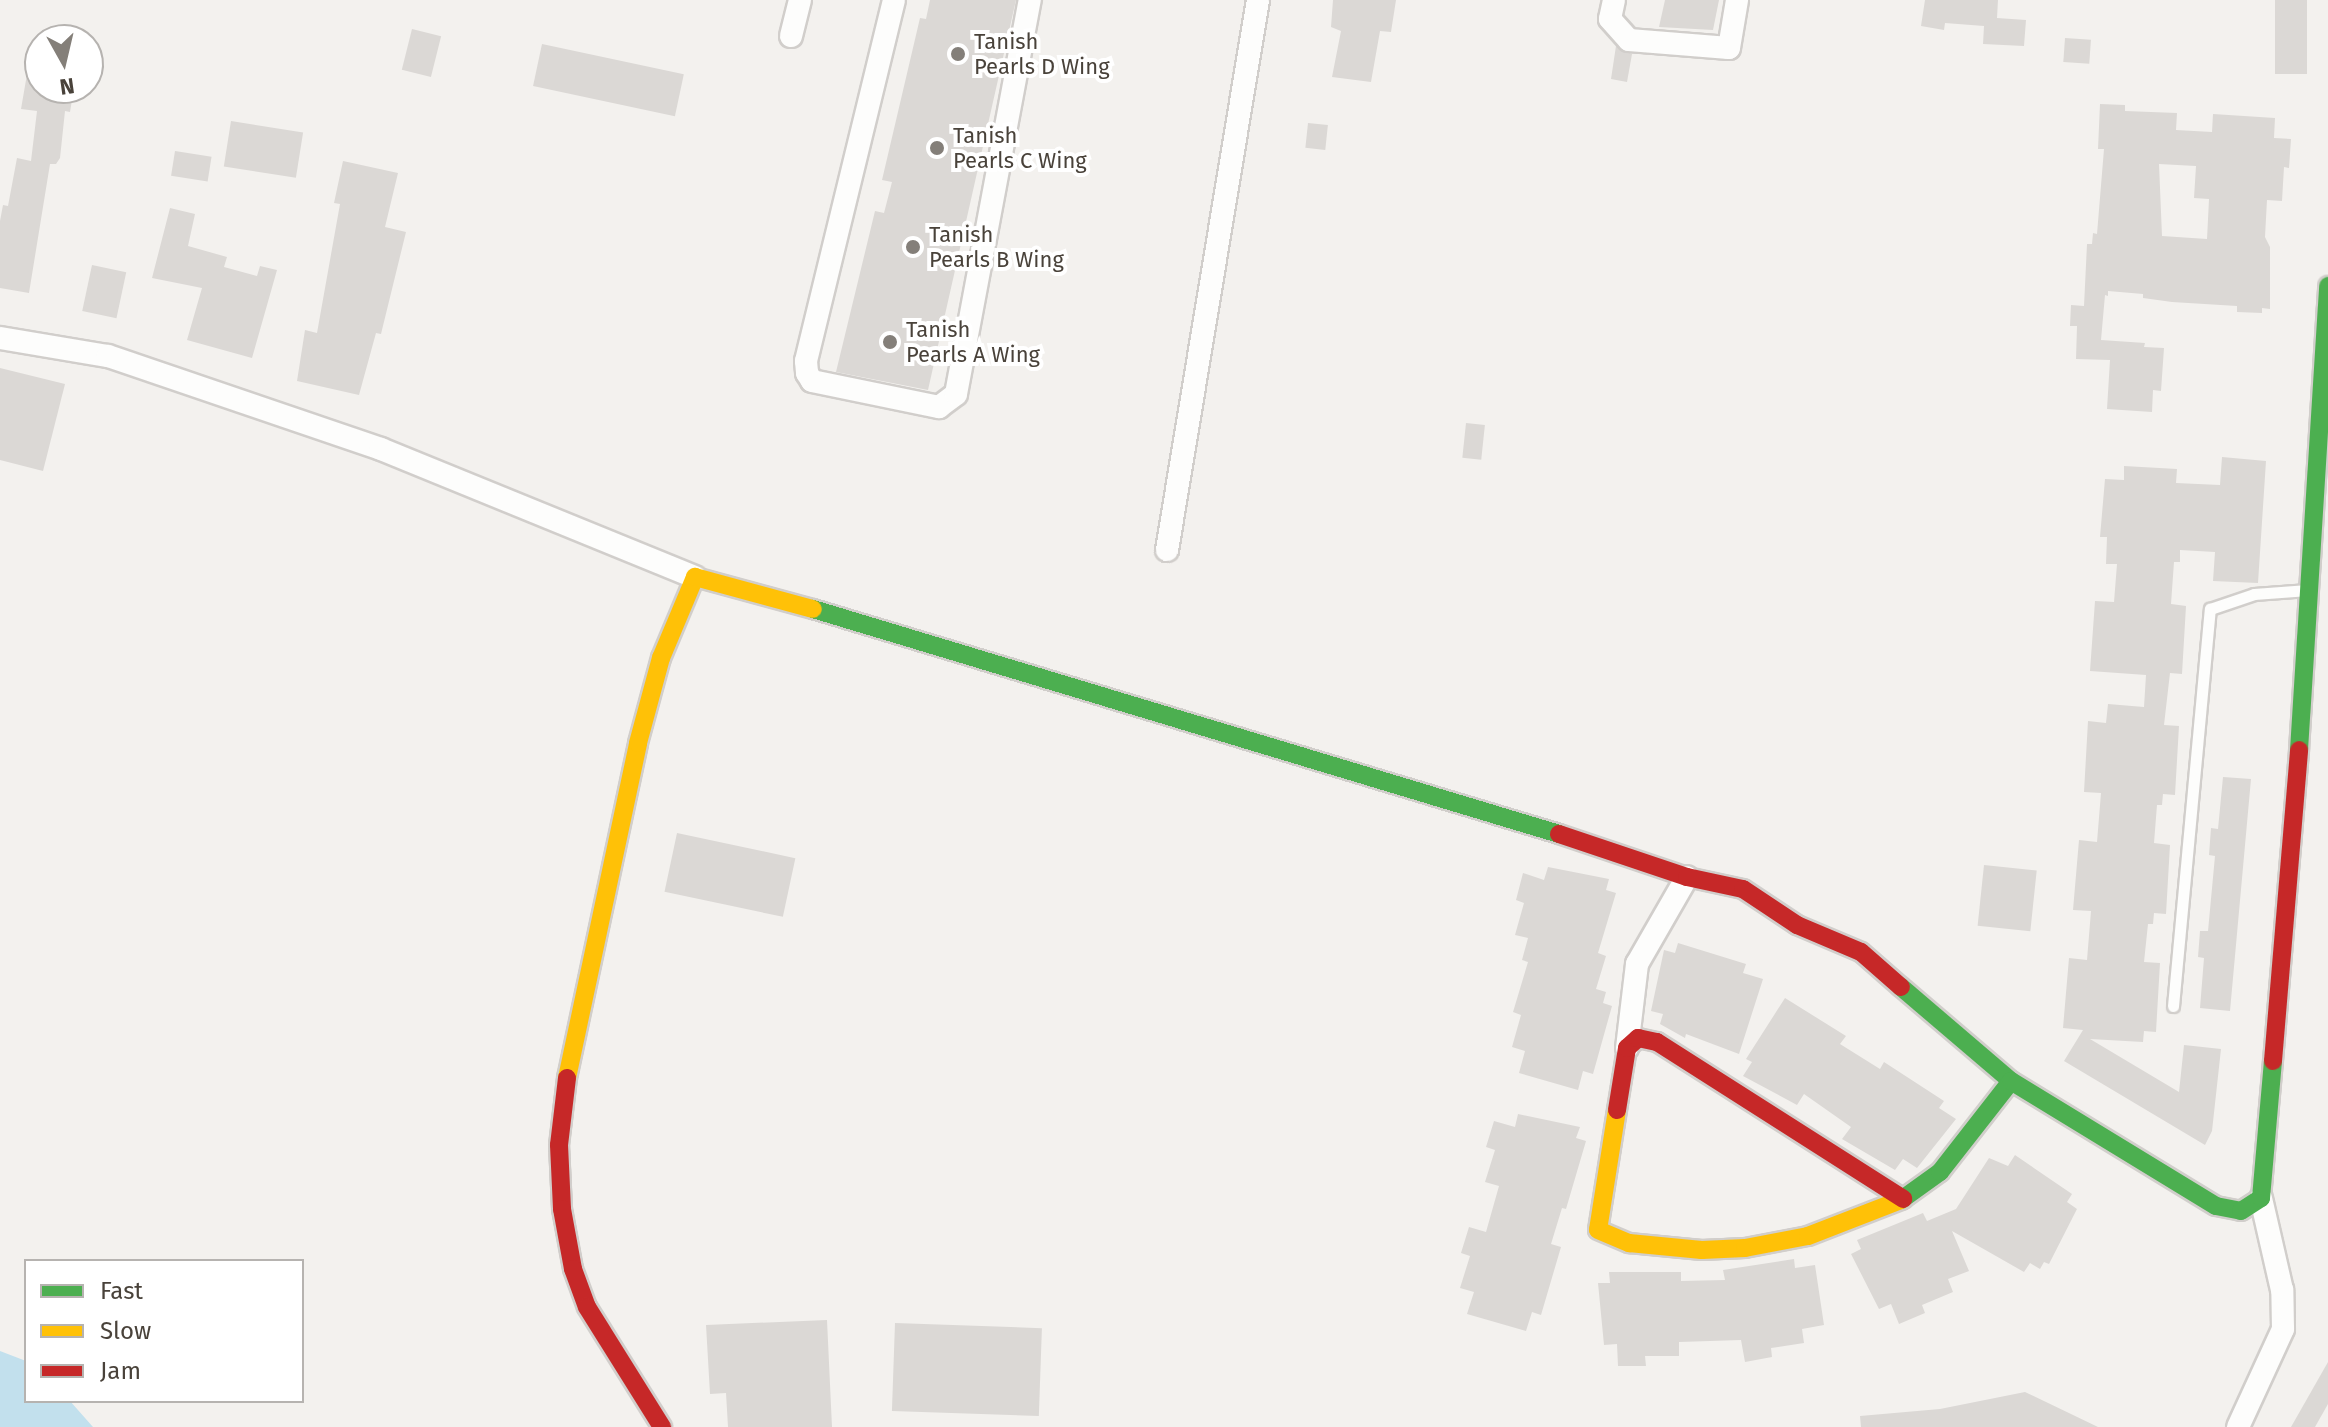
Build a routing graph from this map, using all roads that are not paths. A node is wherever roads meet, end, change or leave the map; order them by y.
1 (800, 0) edge
2 (894, 0) edge
3 (1030, 0) edge
4 (1258, 0) edge
5 (1614, 0) edge
6 (1737, 0) edge
7 (791, 36) dead end
8 (2328, 286) edge
9 (0, 338) edge
10 (1167, 550) dead end
11 (695, 577) junction
12 (2309, 590) junction
13 (1687, 877) junction
14 (2173, 1006) dead end
15 (1627, 1048) junction
16 (2011, 1081) junction
17 (2261, 1198) junction
18 (1903, 1199) junction
19 (662, 1427) edge
20 (2238, 1427) edge

1 - 7 street
2 - 3 street
4 - 10 street
5 - 6 street
8 - 12 street
9 - 11 street
11 - 13 street
11 - 19 street
12 - 14 lane
12 - 17 street
13 - 15 street
13 - 16 street
15 - 18 street
15 - 18 street
16 - 17 street
16 - 18 street
17 - 20 street

